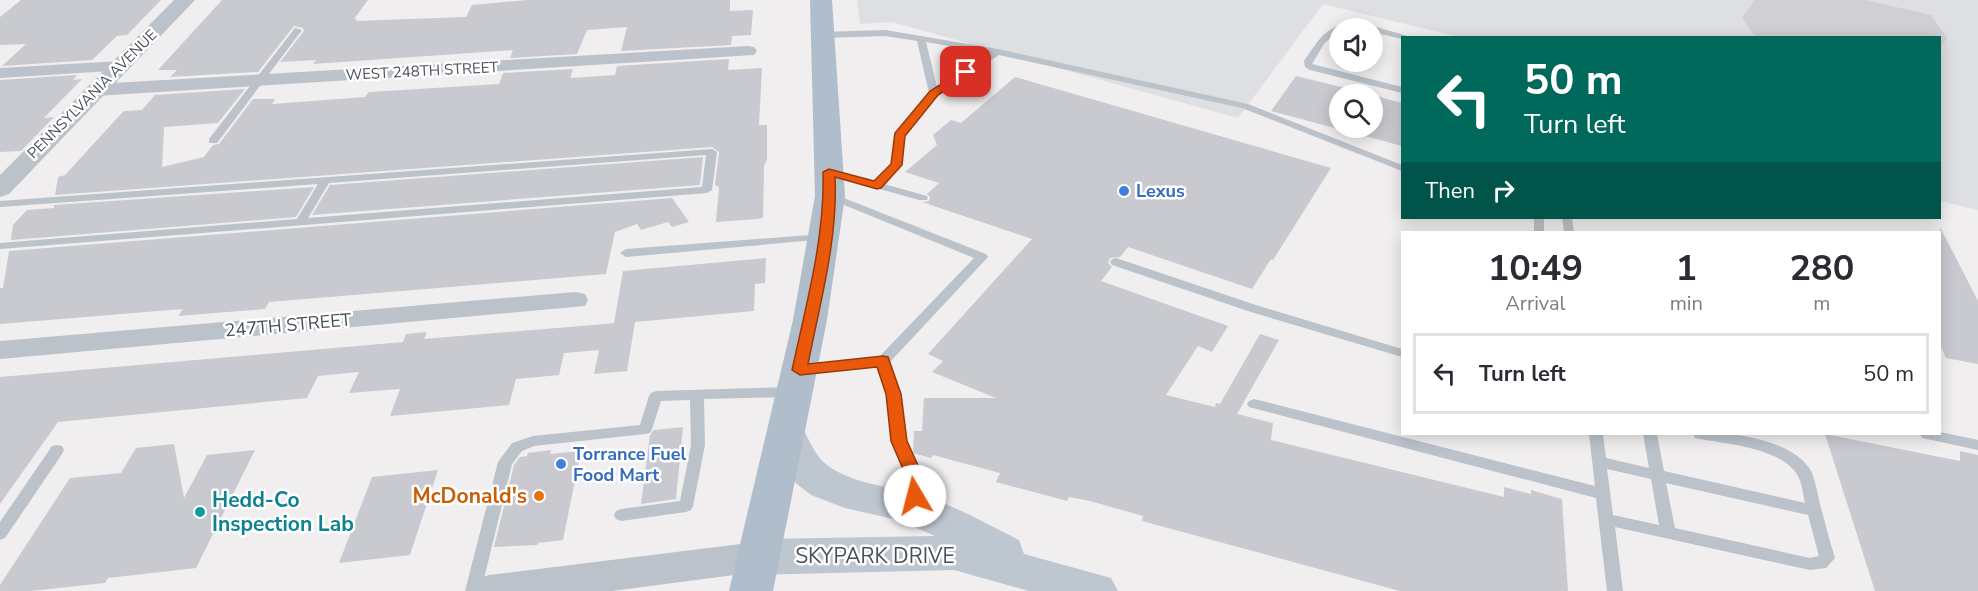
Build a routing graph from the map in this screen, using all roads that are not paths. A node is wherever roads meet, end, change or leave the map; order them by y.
1 (185, 0) edge
2 (821, 0) edge
3 (298, 30) dead end
4 (1383, 32) edge
5 (1329, 33) edge
6 (823, 35) junction
7 (1401, 36) edge
8 (921, 39) junction
9 (748, 51) dead end
10 (998, 52) junction
11 (121, 66) junction
12 (1329, 72) edge
13 (1329, 72) edge
14 (0, 73) edge
15 (261, 80) junction
16 (95, 90) junction
17 (1401, 90) edge
18 (934, 93) junction
19 (213, 141) dead end
20 (1401, 168) edge
21 (9, 171) edge
22 (326, 180) junction
23 (830, 184) junction
24 (877, 185) junction
25 (0, 189) edge
26 (923, 198) dead end
27 (0, 204) edge
28 (300, 223) junction
29 (824, 237) junction
30 (0, 246) edge
31 (626, 253) dead end
32 (1116, 262) dead end
33 (576, 300) dead end
34 (0, 350) edge
35 (1401, 353) edge
36 (883, 361) junction
37 (797, 381) junction
38 (697, 395) junction
39 (1254, 404) dead end
40 (787, 432) junction
41 (1596, 435) edge
42 (1650, 435) edge
43 (1705, 435) edge
44 (1932, 435) edge
45 (1978, 444) edge
46 (57, 450) dead end
47 (1600, 462) junction
48 (1658, 476) junction
49 (1603, 494) junction
50 (912, 509) junction
51 (1816, 511) junction
52 (621, 515) dead end
53 (1606, 519) junction
54 (1668, 533) junction
55 (0, 534) edge
56 (754, 574) edge
57 (1080, 587) edge
58 (473, 591) edge
59 (489, 591) edge
60 (1615, 591) edge

1 - 11 street, PENNSYLVANIA AVENUE
2 - 6 main road
3 - 15 lane
4 - 7 lane
5 - 12 lane
6 - 8 lane
6 - 23 main road
8 - 10 lane
8 - 18 lane
9 - 15 street, WEST 248TH STREET
10 - 18 lane
10 - 20 lane
11 - 14 street
11 - 16 street, PENNSYLVANIA AVENUE
13 - 17 lane
15 - 16 street, WEST 248TH STREET
15 - 19 lane
16 - 21 street, PENNSYLVANIA AVENUE
18 - 24 lane
21 - 25 street, PENNSYLVANIA AVENUE
22 - 27 lane
22 - 28 lane
22 - 28 lane
23 - 24 lane
23 - 29 main road
23 - 36 lane
24 - 26 lane
28 - 30 lane
29 - 31 lane
29 - 37 main road
32 - 35 lane
33 - 34 street, 247TH STREET
36 - 37 lane
36 - 50 lane
37 - 38 lane
37 - 40 main road
38 - 52 lane
38 - 58 lane
39 - 49 lane
40 - 50 main road
40 - 56 main road
41 - 47 lane
42 - 48 lane
43 - 51 lane
44 - 45 lane
46 - 55 lane
47 - 48 lane
47 - 49 lane
48 - 51 lane
48 - 54 lane
49 - 53 lane
50 - 57 main road
51 - 54 lane
53 - 54 lane
53 - 60 lane
56 - 57 main road, SKYPARK DRIVE
56 - 59 street

